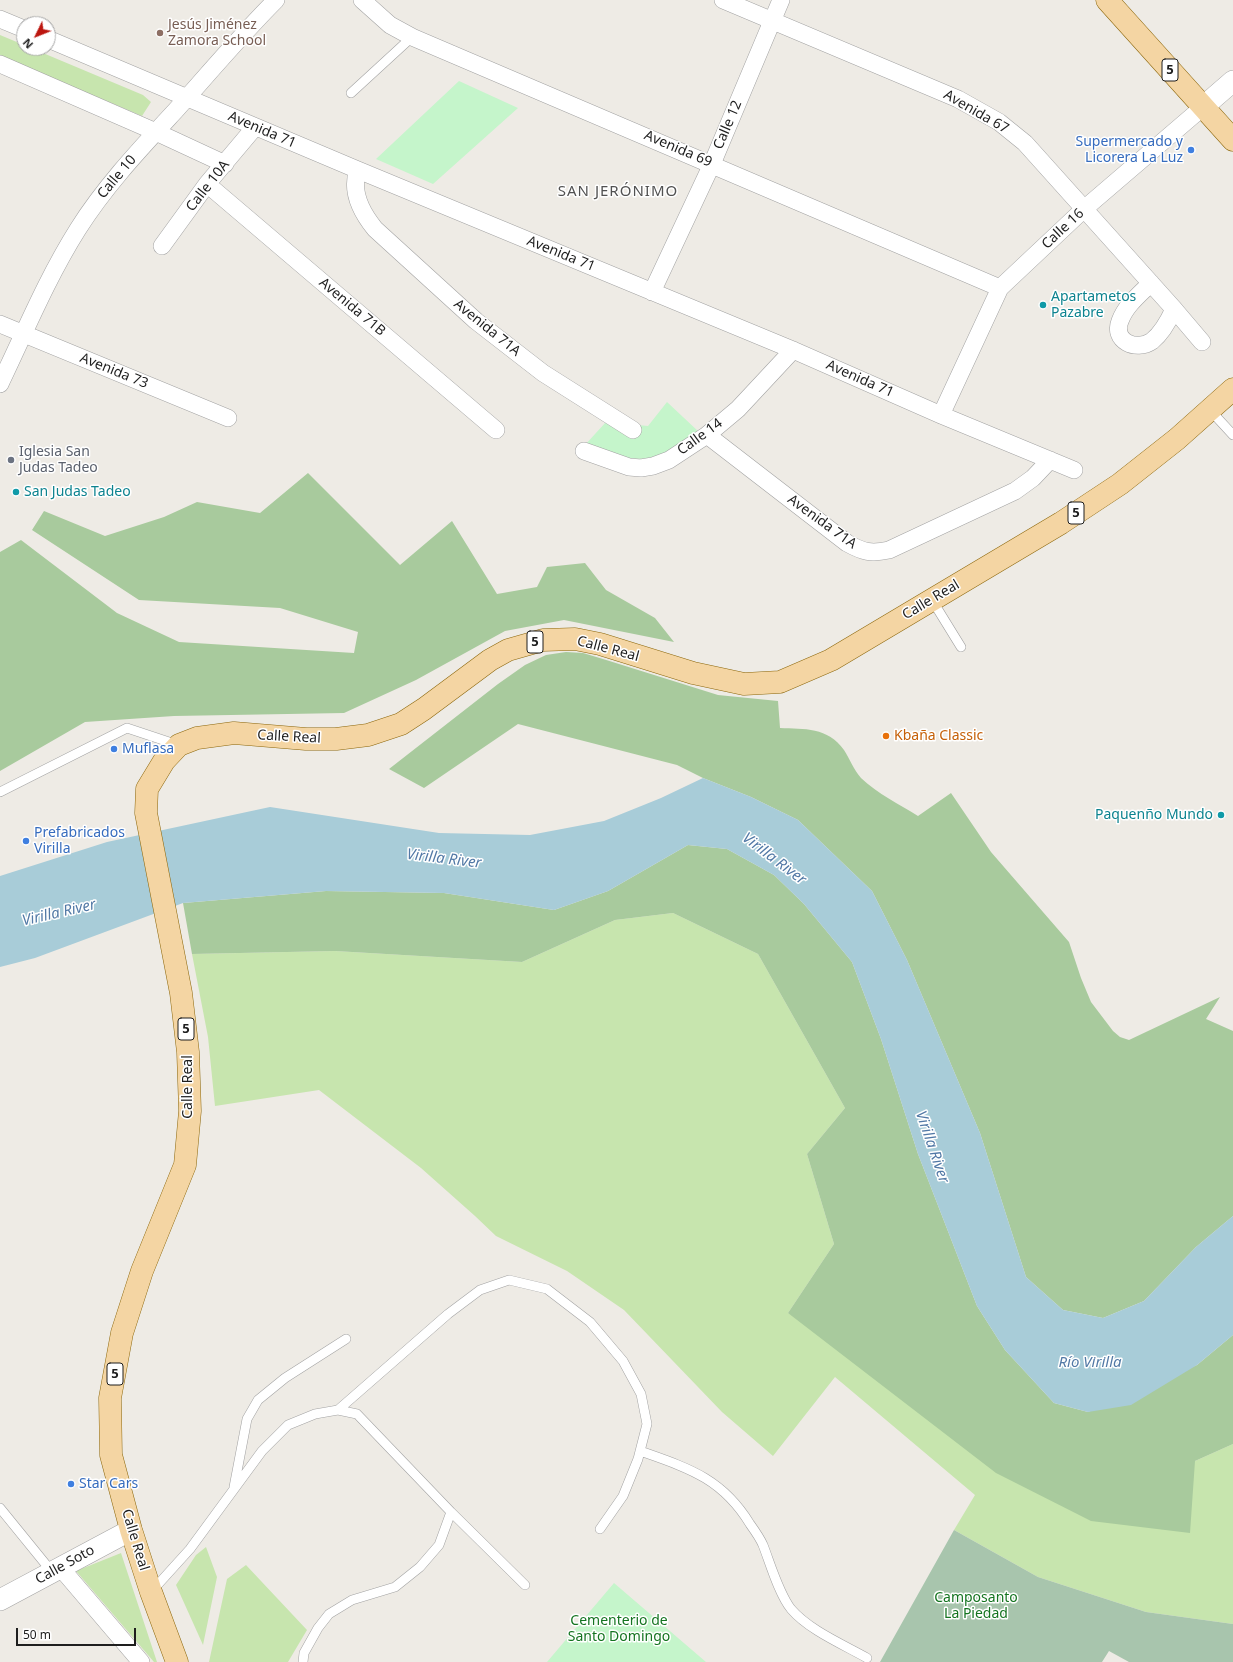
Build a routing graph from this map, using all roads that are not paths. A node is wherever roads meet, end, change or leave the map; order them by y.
1 (276, 0) edge
2 (362, 0) edge
3 (723, 0) edge
4 (781, 0) edge
5 (1107, 0) edge
6 (0, 19) edge
7 (772, 21) junction
8 (16, 26) edge
9 (412, 37) junction
10 (56, 42) edge
11 (0, 64) edge
12 (1233, 81) edge
13 (351, 93) dead end
14 (187, 97) junction
15 (1203, 107) junction
16 (256, 127) junction
17 (156, 132) junction
18 (1233, 140) edge
19 (225, 164) junction
20 (712, 164) junction
21 (358, 170) junction
22 (207, 184) junction
23 (1084, 209) junction
24 (162, 246) dead end
25 (1151, 283) junction
26 (1000, 288) junction
27 (652, 292) junction
28 (1174, 309) junction
29 (0, 324) edge
30 (24, 334) junction
31 (1202, 342) dead end
32 (793, 350) junction
33 (0, 384) edge
34 (1233, 389) edge
35 (1210, 410) junction
36 (941, 415) junction
37 (228, 418) dead end
38 (496, 430) dead end
39 (634, 430) dead end
40 (708, 435) junction
41 (1233, 435) edge
42 (584, 451) dead end
43 (1050, 460) junction
44 (1074, 470) dead end
45 (932, 600) junction
46 (961, 647) dead end
47 (179, 745) junction
48 (0, 792) edge
49 (346, 1339) dead end
50 (338, 1410) junction
51 (640, 1451) junction
52 (233, 1490) junction
53 (0, 1508) edge
54 (451, 1512) junction
55 (600, 1529) dead end
56 (131, 1530) junction
57 (56, 1570) junction
58 (525, 1584) dead end
59 (151, 1592) junction
60 (0, 1600) edge
61 (867, 1658) dead end
62 (141, 1662) edge
63 (177, 1662) edge
64 (303, 1662) edge

1 - 14 street, Calle 10
2 - 9 street, Avenida 69
3 - 7 street, Avenida 67
4 - 7 street, Calle 12
5 - 15 main road, 5
6 - 8 street
7 - 20 street, Calle 12
7 - 23 street, Avenida 67
9 - 13 lane
9 - 20 street, Avenida 69
10 - 14 street, Avenida 71
11 - 17 street
12 - 15 street, Calle 16
14 - 16 street, Avenida 71
14 - 17 street, Calle 10
15 - 18 main road, 5
15 - 23 street, Calle 16
16 - 19 street, Calle 10A
16 - 21 street, Avenida 71
17 - 19 street
17 - 30 street, Calle 10
19 - 22 street, Calle 10A
20 - 26 street, Avenida 69
20 - 27 street, Calle 12
21 - 27 street, Avenida 71
21 - 39 street, Avenida 71A
22 - 24 street, Calle 10A
22 - 38 street, Avenida 71B
23 - 25 street, Avenida 67
23 - 26 street, Calle 16
25 - 28 street, Avenida 67
25 - 28 street
26 - 36 street, Calle 16
27 - 32 street, Avenida 71
28 - 31 street, Avenida 67
29 - 30 street, Avenida 73
30 - 33 street, Calle 10
30 - 37 street, Avenida 73
32 - 36 street, Avenida 71
32 - 40 street, Calle 14
34 - 35 main road, Calle Real / 5
35 - 41 lane
35 - 45 main road, Calle Real / 5
36 - 43 street, Avenida 71
40 - 42 street, Calle 14
40 - 43 street, Avenida 71A
43 - 44 street, Avenida 71
45 - 46 lane
45 - 47 main road, Calle Real / 5
47 - 48 lane
47 - 56 main road, Calle Real / 5
49 - 52 lane
50 - 51 lane
50 - 52 lane
50 - 54 lane
51 - 55 lane
51 - 61 lane
52 - 59 lane
53 - 57 lane
54 - 58 lane
54 - 64 lane
56 - 57 street, Calle Soto
56 - 59 main road, Calle Real / 5
57 - 60 street, Calle Soto
57 - 62 street
59 - 63 main road, Calle Real / 5

